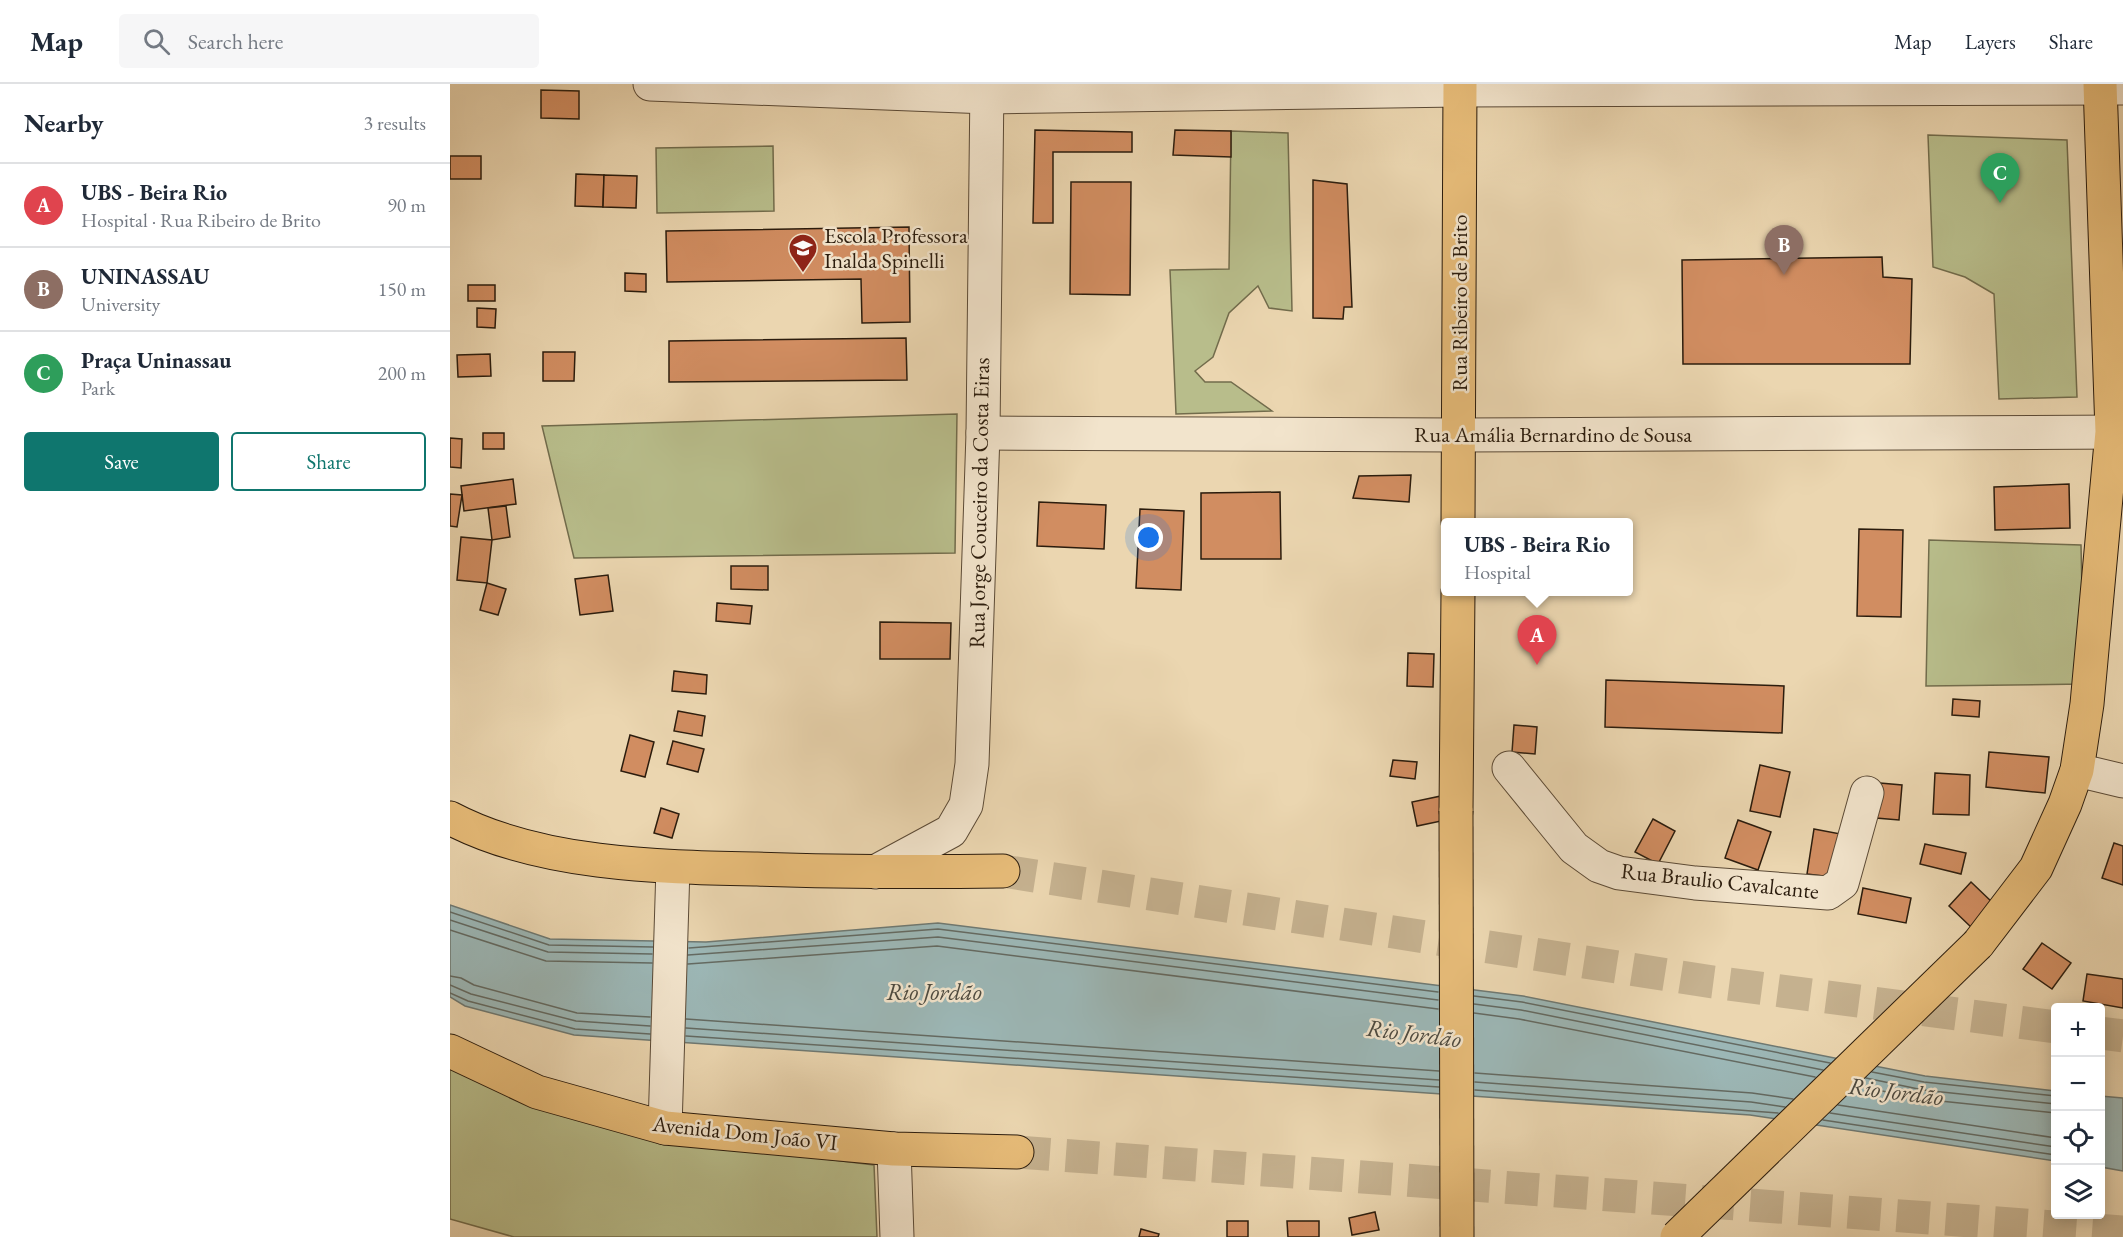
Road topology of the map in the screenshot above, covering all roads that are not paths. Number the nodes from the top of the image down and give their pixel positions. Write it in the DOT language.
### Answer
graph roads {
  1 [pos="650,84"];
  2 [pos="1460,87"];
  3 [pos="2108,87"];
  4 [pos="987,90"];
  5 [pos="2117,432"];
  6 [pos="983,433"];
  7 [pos="1459,435"];
  8 [pos="1458,518"];
  9 [pos="1458,596"];
  10 [pos="1509,768"];
  11 [pos="2077,770"];
  12 [pos="2123,781"];
  13 [pos="1867,793"];
  14 [pos="450,818"];
  15 [pos="673,867"];
  16 [pos="1004,871"];
  17 [pos="874,873"];
  18 [pos="450,1051"];
  19 [pos="665,1128"];
  20 [pos="894,1149"];
  21 [pos="1017,1152"];
  22 [pos="897,1237"];
  23 [pos="1457,1237"];
  24 [pos="1677,1237"];
  1 -- 4 [label="street"];
  2 -- 3 [label="street"];
  2 -- 4 [label="street"];
  2 -- 7 [label="main road, Rua Ribeiro de Brito"];
  3 -- 5 [label="main road"];
  4 -- 6 [label="street, Rua Jorge Couceiro da Costa Eiras"];
  5 -- 7 [label="street, Rua Amália Bernardino de Sousa"];
  5 -- 11 [label="main road"];
  6 -- 7 [label="street, Rua Amália Bernardino de Sousa"];
  6 -- 17 [label="street, Rua Jorge Couceiro da Costa Eiras"];
  7 -- 8 [label="main road, Rua Ribeiro de Brito"];
  9 -- 23 [label="main road, bridge"];
  10 -- 13 [label="street, Rua Braulio Cavalcante"];
  11 -- 12 [label="street"];
  11 -- 24 [label="main road, bridge"];
  14 -- 15 [label="main road"];
  15 -- 17 [label="main road"];
  15 -- 19 [label="street"];
  16 -- 17 [label="main road"];
  18 -- 19 [label="main road, Avenida Dom João VI"];
  19 -- 20 [label="main road, Avenida Dom João VI"];
  20 -- 21 [label="main road, Avenida Dom João VI"];
  20 -- 22 [label="street"];
}
